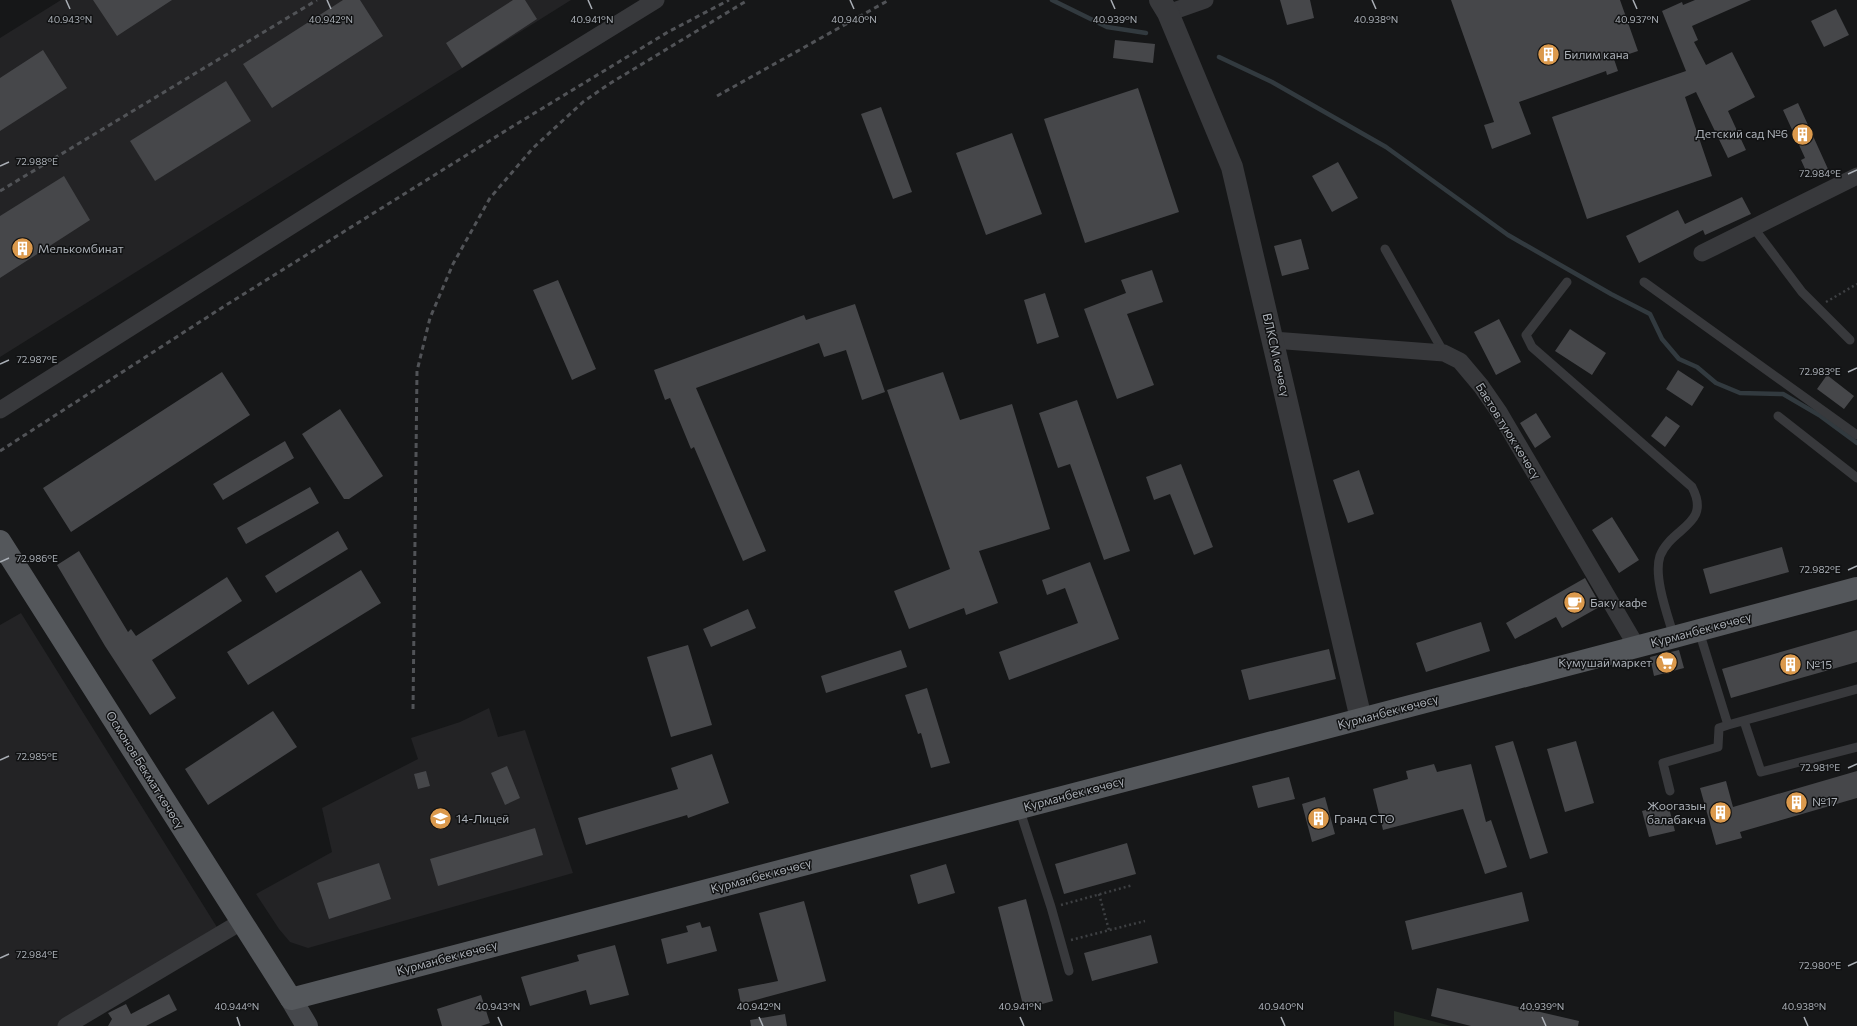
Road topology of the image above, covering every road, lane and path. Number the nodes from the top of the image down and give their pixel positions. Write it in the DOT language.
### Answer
graph roads {
  1 [pos="656,0"];
  2 [pos="1205,0"];
  3 [pos="1164,6"];
  4 [pos="1857,176"];
  5 [pos="1753,227"];
  6 [pos="1385,249"];
  7 [pos="1702,253"];
  8 [pos="1567,282"];
  9 [pos="1644,282"];
  10 [pos="1857,284"];
  11 [pos="1817,308"];
  12 [pos="1273,340"];
  13 [pos="1850,340"];
  14 [pos="1444,353"];
  15 [pos="0,410"];
  16 [pos="1778,416"];
  17 [pos="1857,435"];
  18 [pos="1857,478"];
  19 [pos="0,541"];
  20 [pos="1857,588"];
  21 [pos="1699,631"];
  22 [pos="1674,637"];
  23 [pos="1637,647"];
  24 [pos="1857,689"];
  25 [pos="1362,719"];
  26 [pos="1744,721"];
  27 [pos="1728,725"];
  28 [pos="1857,747"];
  29 [pos="1670,791"];
  30 [pos="1019,808"];
  31 [pos="1133,885"];
  32 [pos="1099,894"];
  33 [pos="1051,908"];
  34 [pos="1145,921"];
  35 [pos="241,922"];
  36 [pos="1109,930"];
  37 [pos="1061,943"];
  38 [pos="1069,971"];
  39 [pos="291,999"];
  40 [pos="66,1026"];
  41 [pos="307,1026"];
  1 -- 15 [label="street"];
  2 -- 3 [label="street"];
  3 -- 12 [label="street, ВЛКСМ көчөсү"];
  4 -- 5 [label="street"];
  5 -- 7 [label="street"];
  5 -- 11 [label="lane"];
  6 -- 14 [label="lane"];
  8 -- 22 [label="lane"];
  9 -- 17 [label="lane"];
  10 -- 11 [label="path"];
  11 -- 13 [label="lane"];
  12 -- 14 [label="street, Баетов туюк көчөсү"];
  12 -- 25 [label="street, ВЛКСМ көчөсү"];
  14 -- 23 [label="street, Баетов туюк көчөсү"];
  16 -- 18 [label="lane"];
  19 -- 35 [label="main road, Осмонов Бекмат көчөсү"];
  20 -- 21 [label="main road, Курманбек көчөсү"];
  21 -- 22 [label="main road, Курманбек көчөсү"];
  21 -- 27 [label="lane"];
  22 -- 23 [label="main road, Курманбек көчөсү"];
  23 -- 25 [label="main road, Курманбек көчөсү"];
  24 -- 26 [label="lane"];
  25 -- 30 [label="main road, Курманбек көчөсү"];
  26 -- 27 [label="lane"];
  26 -- 28 [label="lane"];
  27 -- 29 [label="lane"];
  30 -- 33 [label="lane"];
  30 -- 39 [label="main road, Курманбек көчөсү"];
  31 -- 32 [label="path"];
  32 -- 33 [label="path"];
  32 -- 36 [label="path"];
  33 -- 37 [label="lane"];
  34 -- 36 [label="path"];
  35 -- 39 [label="main road, Осмонов Бекмат көчөсү"];
  35 -- 40 [label="street"];
  36 -- 37 [label="path"];
  37 -- 38 [label="lane"];
  39 -- 41 [label="main road"];
}
